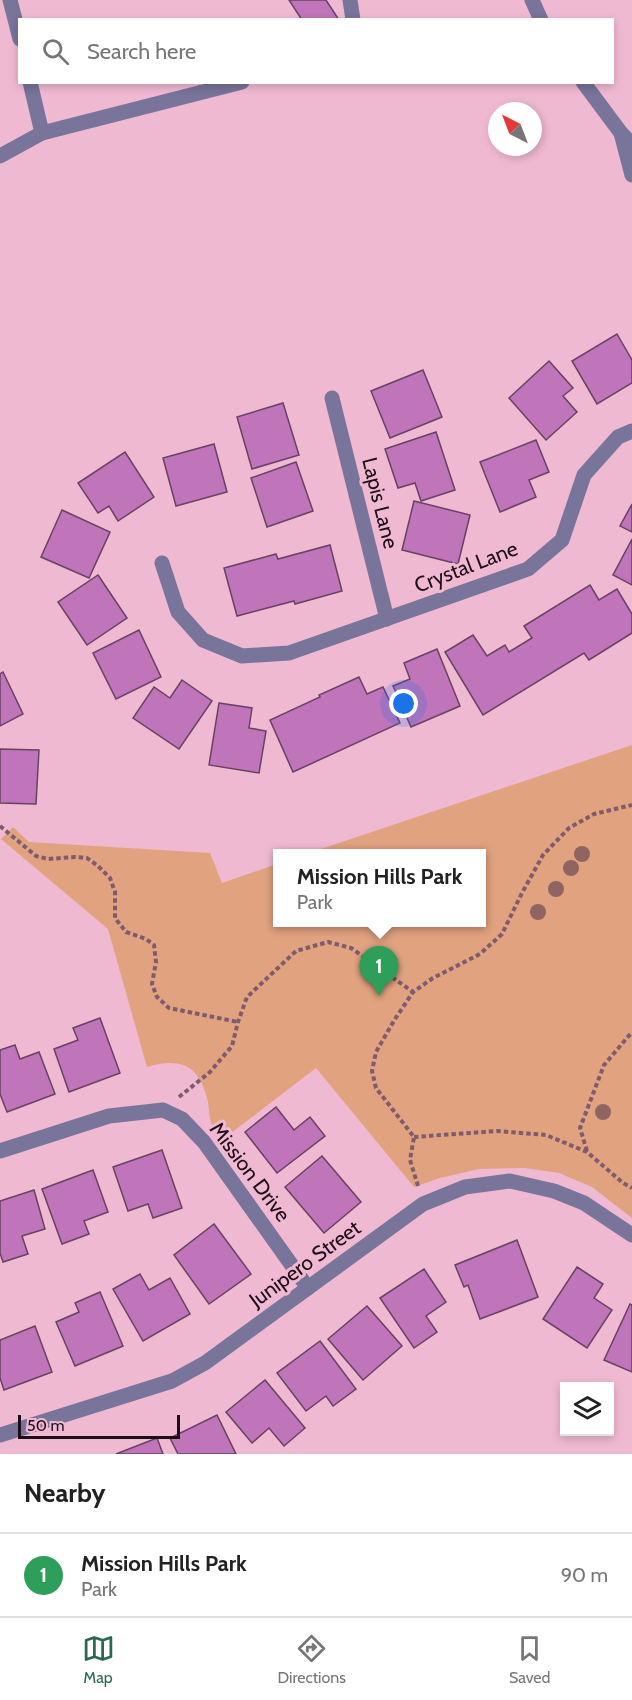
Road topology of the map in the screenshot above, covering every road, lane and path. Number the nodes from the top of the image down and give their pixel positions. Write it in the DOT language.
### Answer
graph roads {
  1 [pos="10,0"];
  2 [pos="350,0"];
  3 [pos="532,0"];
  4 [pos="353,18"];
  5 [pos="540,18"];
  6 [pos="18,31"];
  7 [pos="30,84"];
  8 [pos="234,84"];
  9 [pos="585,84"];
  10 [pos="42,133"];
  11 [pos="628,134"];
  12 [pos="0,156"];
  13 [pos="632,175"];
  14 [pos="332,398"];
  15 [pos="632,431"];
  16 [pos="162,563"];
  17 [pos="387,619"];
  18 [pos="632,805"];
  19 [pos="0,826"];
  20 [pos="413,992"];
  21 [pos="238,1022"];
  22 [pos="632,1032"];
  23 [pos="163,1110"];
  24 [pos="414,1137"];
  25 [pos="0,1151"];
  26 [pos="587,1152"];
  27 [pos="632,1188"];
  28 [pos="423,1204"];
  29 [pos="632,1235"];
  30 [pos="308,1288"];
  31 [pos="0,1435"];
  1 -- 6 [label="street"];
  2 -- 4 [label="street"];
  3 -- 5 [label="street"];
  7 -- 10 [label="street"];
  8 -- 10 [label="street"];
  9 -- 11 [label="street"];
  10 -- 12 [label="street"];
  11 -- 13 [label="street"];
  14 -- 17 [label="street, Lapis Lane"];
  15 -- 17 [label="street, Crystal Lane"];
  16 -- 17 [label="street, Crystal Lane"];
  18 -- 20 [label="path"];
  19 -- 21 [label="path"];
  20 -- 21 [label="path"];
  20 -- 24 [label="path"];
  21 -- 23 [label="path"];
  22 -- 26 [label="path"];
  23 -- 25 [label="street"];
  23 -- 30 [label="street, Mission Drive"];
  24 -- 26 [label="path"];
  24 -- 28 [label="path"];
  26 -- 27 [label="path"];
  28 -- 29 [label="street, Junipero Street"];
  28 -- 30 [label="street, Junipero Street"];
  30 -- 31 [label="street, Junipero Street"];
}
